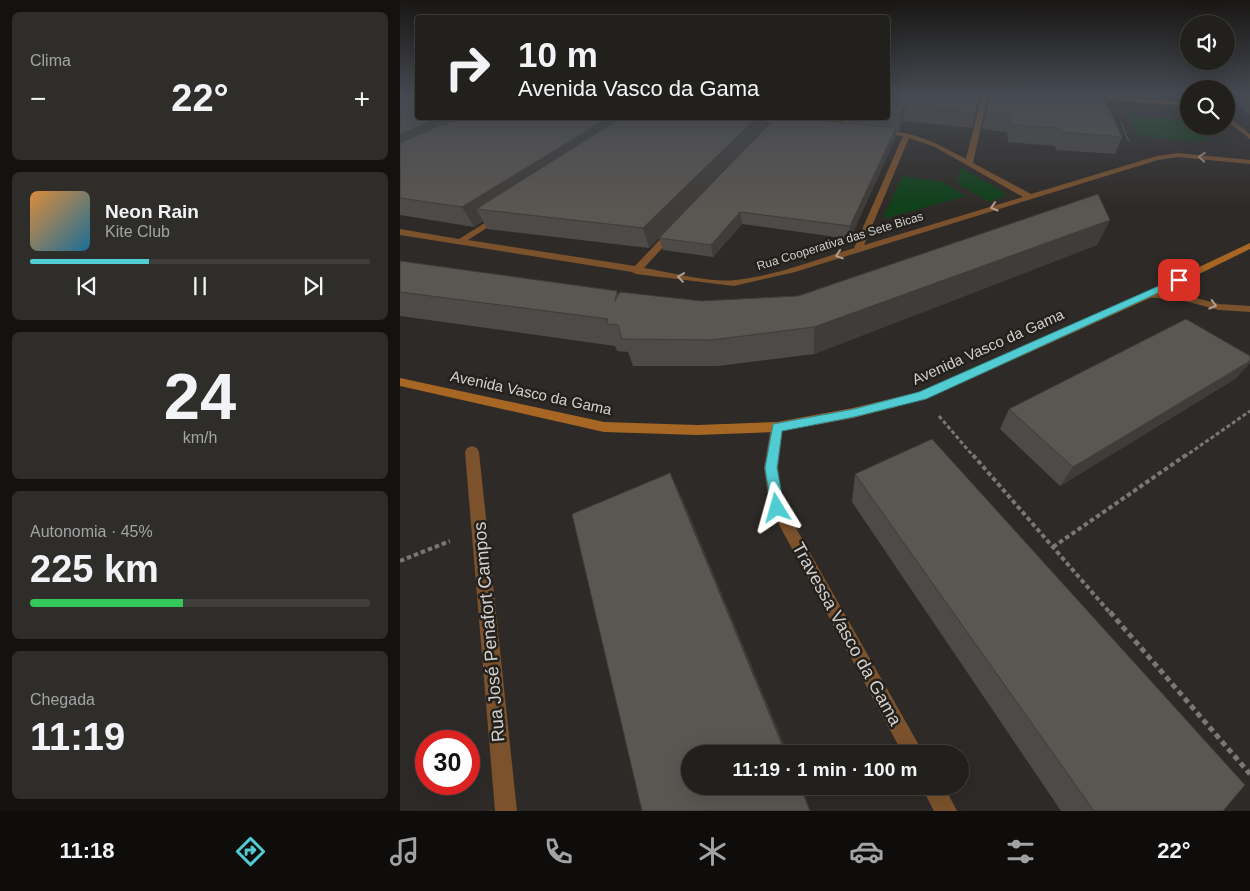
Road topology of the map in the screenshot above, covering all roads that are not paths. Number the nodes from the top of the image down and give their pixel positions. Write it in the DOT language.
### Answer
graph roads {
  1 [pos="875,132"];
  2 [pos="976,132"];
  3 [pos="907,136"];
  4 [pos="1250,162"];
  5 [pos="969,163"];
  6 [pos="1028,196"];
  7 [pos="509,209"];
  8 [pos="677,227"];
  9 [pos="400,232"];
  10 [pos="460,242"];
  11 [pos="1250,246"];
  12 [pos="858,249"];
  13 [pos="636,270"];
  14 [pos="1148,294"];
  15 [pos="1250,310"];
  16 [pos="400,382"];
  17 [pos="777,427"];
  18 [pos="472,452"];
  19 [pos="909,745"];
  20 [pos="937,795"];
  21 [pos="506,811"];
  22 [pos="946,811"];
  1 -- 3 [label="street"];
  2 -- 5 [label="street"];
  3 -- 5 [label="street"];
  3 -- 12 [label="street"];
  4 -- 6 [label="street, Rua Cooperativa das Sete Bicas, one-way"];
  5 -- 6 [label="street"];
  6 -- 12 [label="street, Rua Cooperativa das Sete Bicas, one-way"];
  7 -- 10 [label="street"];
  8 -- 13 [label="street"];
  9 -- 10 [label="street, Rua Cooperativa das Sete Bicas"];
  10 -- 13 [label="street, Rua Cooperativa das Sete Bicas"];
  11 -- 14 [label="main road, Avenida Vasco da Gama"];
  12 -- 13 [label="street, Rua Cooperativa das Sete Bicas, one-way"];
  14 -- 15 [label="street, one-way"];
  14 -- 17 [label="main road, Avenida Vasco da Gama"];
  16 -- 17 [label="main road, Avenida Vasco da Gama"];
  17 -- 19 [label="street, Travessa Vasco da Gama"];
  18 -- 21 [label="street, Rua José Penafort Campos"];
  20 -- 22 [label="street"];
}
